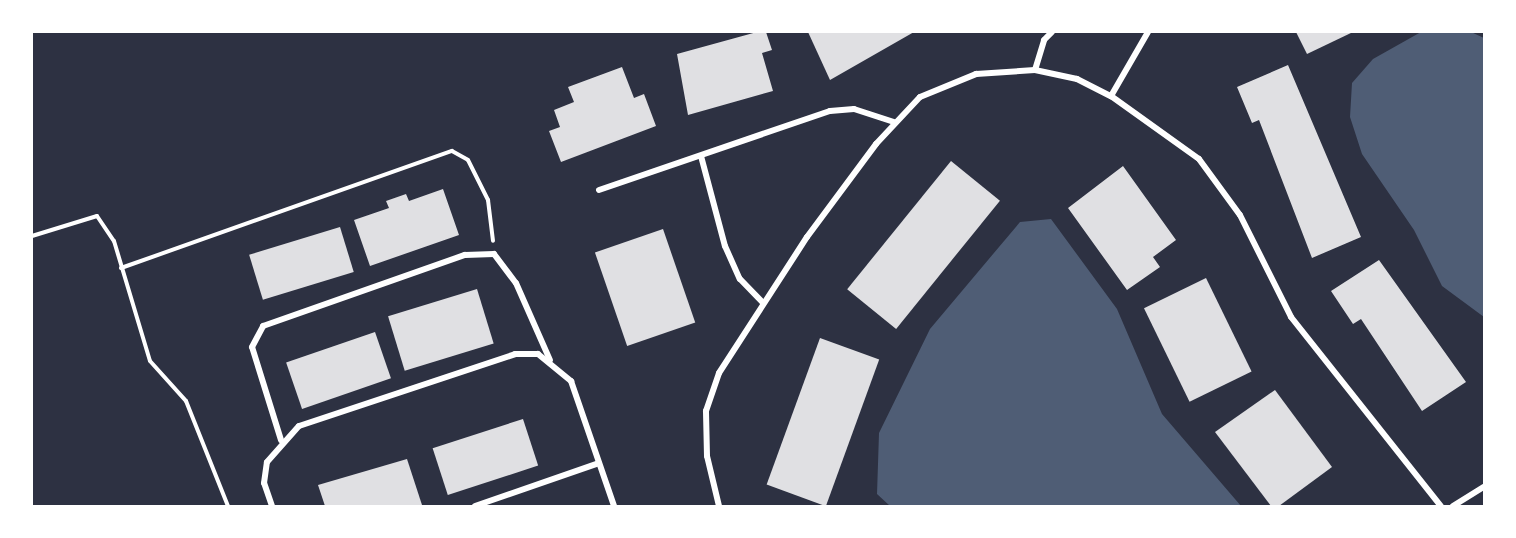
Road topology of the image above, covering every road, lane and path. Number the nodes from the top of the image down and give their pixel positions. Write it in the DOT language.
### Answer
graph roads {
  1 [pos="1052,32"];
  2 [pos="1148,32"];
  3 [pos="1035,70"];
  4 [pos="1111,96"];
  5 [pos="894,122"];
  6 [pos="701,156"];
  7 [pos="599,190"];
  8 [pos="32,236"];
  9 [pos="494,254"];
  10 [pos="121,268"];
  11 [pos="762,302"];
  12 [pos="550,361"];
  13 [pos="281,440"];
  14 [pos="599,463"];
  15 [pos="1485,487"];
  16 [pos="228,507"];
  17 [pos="272,507"];
  18 [pos="475,507"];
  19 [pos="614,507"];
  20 [pos="719,507"];
  21 [pos="1441,507"];
  22 [pos="1453,507"];
  1 -- 3 [label="street"];
  2 -- 4 [label="street"];
  3 -- 4 [label="street"];
  3 -- 5 [label="street"];
  4 -- 21 [label="street"];
  5 -- 6 [label="street"];
  5 -- 11 [label="street"];
  6 -- 7 [label="street"];
  6 -- 11 [label="street"];
  8 -- 10 [label="path"];
  9 -- 10 [label="path"];
  9 -- 12 [label="street"];
  9 -- 13 [label="street"];
  10 -- 16 [label="path"];
  11 -- 20 [label="street"];
  12 -- 13 [label="street"];
  12 -- 14 [label="street"];
  13 -- 17 [label="street"];
  14 -- 18 [label="street"];
  14 -- 19 [label="street"];
  15 -- 22 [label="street"];
}
